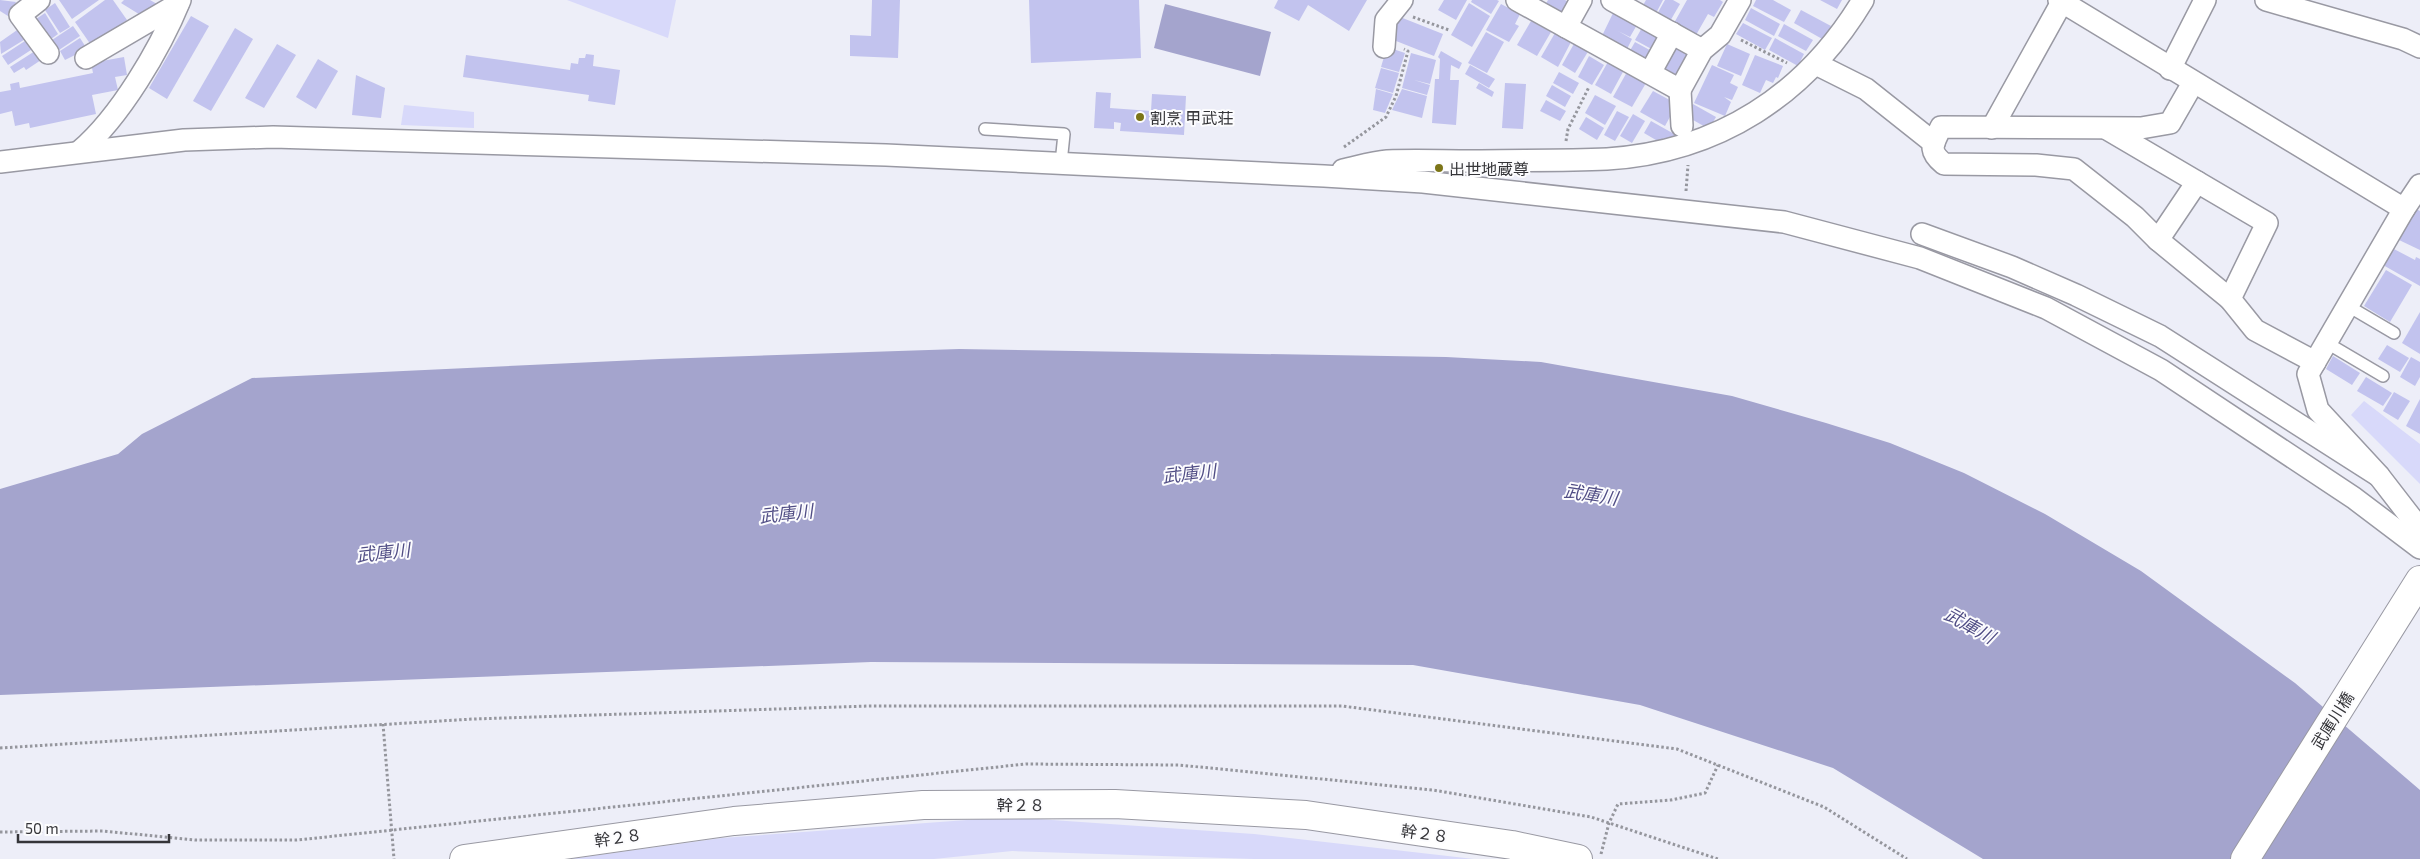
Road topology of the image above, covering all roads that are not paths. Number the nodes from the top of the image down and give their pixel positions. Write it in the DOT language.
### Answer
graph roads {
  1 [pos="39,0"];
  2 [pos="1517,0"];
  3 [pos="1581,0"];
  4 [pos="1612,0"];
  5 [pos="1740,0"];
  6 [pos="1863,0"];
  7 [pos="2205,0"];
  8 [pos="2266,0"];
  9 [pos="2061,1"];
  10 [pos="179,2"];
  11 [pos="1398,5"];
  12 [pos="1540,6"];
  13 [pos="1566,27"];
  14 [pos="1672,33"];
  15 [pos="1384,45"];
  16 [pos="2420,47"];
  17 [pos="1702,50"];
  18 [pos="48,53"];
  19 [pos="86,58"];
  20 [pos="1811,68"];
  21 [pos="2170,69"];
  22 [pos="1650,73"];
  23 [pos="2193,83"];
  24 [pos="1680,90"];
  25 [pos="1682,126"];
  26 [pos="1992,128"];
  27 [pos="2107,128"];
  28 [pos="985,129"];
  29 [pos="1934,143"];
  30 [pos="80,151"];
  31 [pos="0,162"];
  32 [pos="1061,163"];
  33 [pos="1337,177"];
  34 [pos="2197,182"];
  35 [pos="2414,199"];
  36 [pos="1922,234"];
  37 [pos="2158,240"];
  38 [pos="2230,299"];
  39 [pos="2348,306"];
  40 [pos="2394,333"];
  41 [pos="2327,343"];
  42 [pos="2316,362"];
  43 [pos="2384,376"];
  44 [pos="2379,476"];
  45 [pos="2420,529"];
  46 [pos="2420,548"];
  47 [pos="2420,580"];
  48 [pos="464,859"];
  49 [pos="1578,859"];
  50 [pos="2245,859"];
  1 -- 18 [label="street"];
  2 -- 12 [label="street"];
  3 -- 13 [label="street"];
  4 -- 14 [label="street"];
  5 -- 17 [label="street"];
  6 -- 20 [label="street"];
  7 -- 21 [label="street"];
  8 -- 16 [label="street"];
  9 -- 21 [label="street"];
  9 -- 26 [label="street"];
  10 -- 19 [label="street"];
  10 -- 30 [label="street"];
  11 -- 15 [label="street"];
  12 -- 13 [label="street"];
  13 -- 22 [label="street"];
  14 -- 17 [label="street"];
  14 -- 22 [label="street"];
  17 -- 24 [label="street"];
  20 -- 29 [label="street"];
  20 -- 33 [label="street"];
  21 -- 23 [label="street"];
  22 -- 24 [label="street"];
  23 -- 27 [label="street"];
  23 -- 35 [label="street"];
  24 -- 25 [label="street"];
  26 -- 27 [label="street"];
  26 -- 29 [label="street"];
  27 -- 34 [label="street"];
  28 -- 32 [label="lane"];
  29 -- 37 [label="street"];
  30 -- 31 [label="street"];
  30 -- 32 [label="street"];
  32 -- 33 [label="street"];
  33 -- 46 [label="street"];
  34 -- 37 [label="street"];
  34 -- 38 [label="street"];
  35 -- 39 [label="street"];
  36 -- 44 [label="street"];
  37 -- 38 [label="street"];
  38 -- 42 [label="street"];
  39 -- 40 [label="lane"];
  39 -- 41 [label="street"];
  41 -- 42 [label="street"];
  41 -- 43 [label="lane"];
  42 -- 44 [label="street"];
  44 -- 45 [label="street"];
  47 -- 50 [label="street, 武庫川橋"];
  48 -- 49 [label="street, 幹２８"];
}
